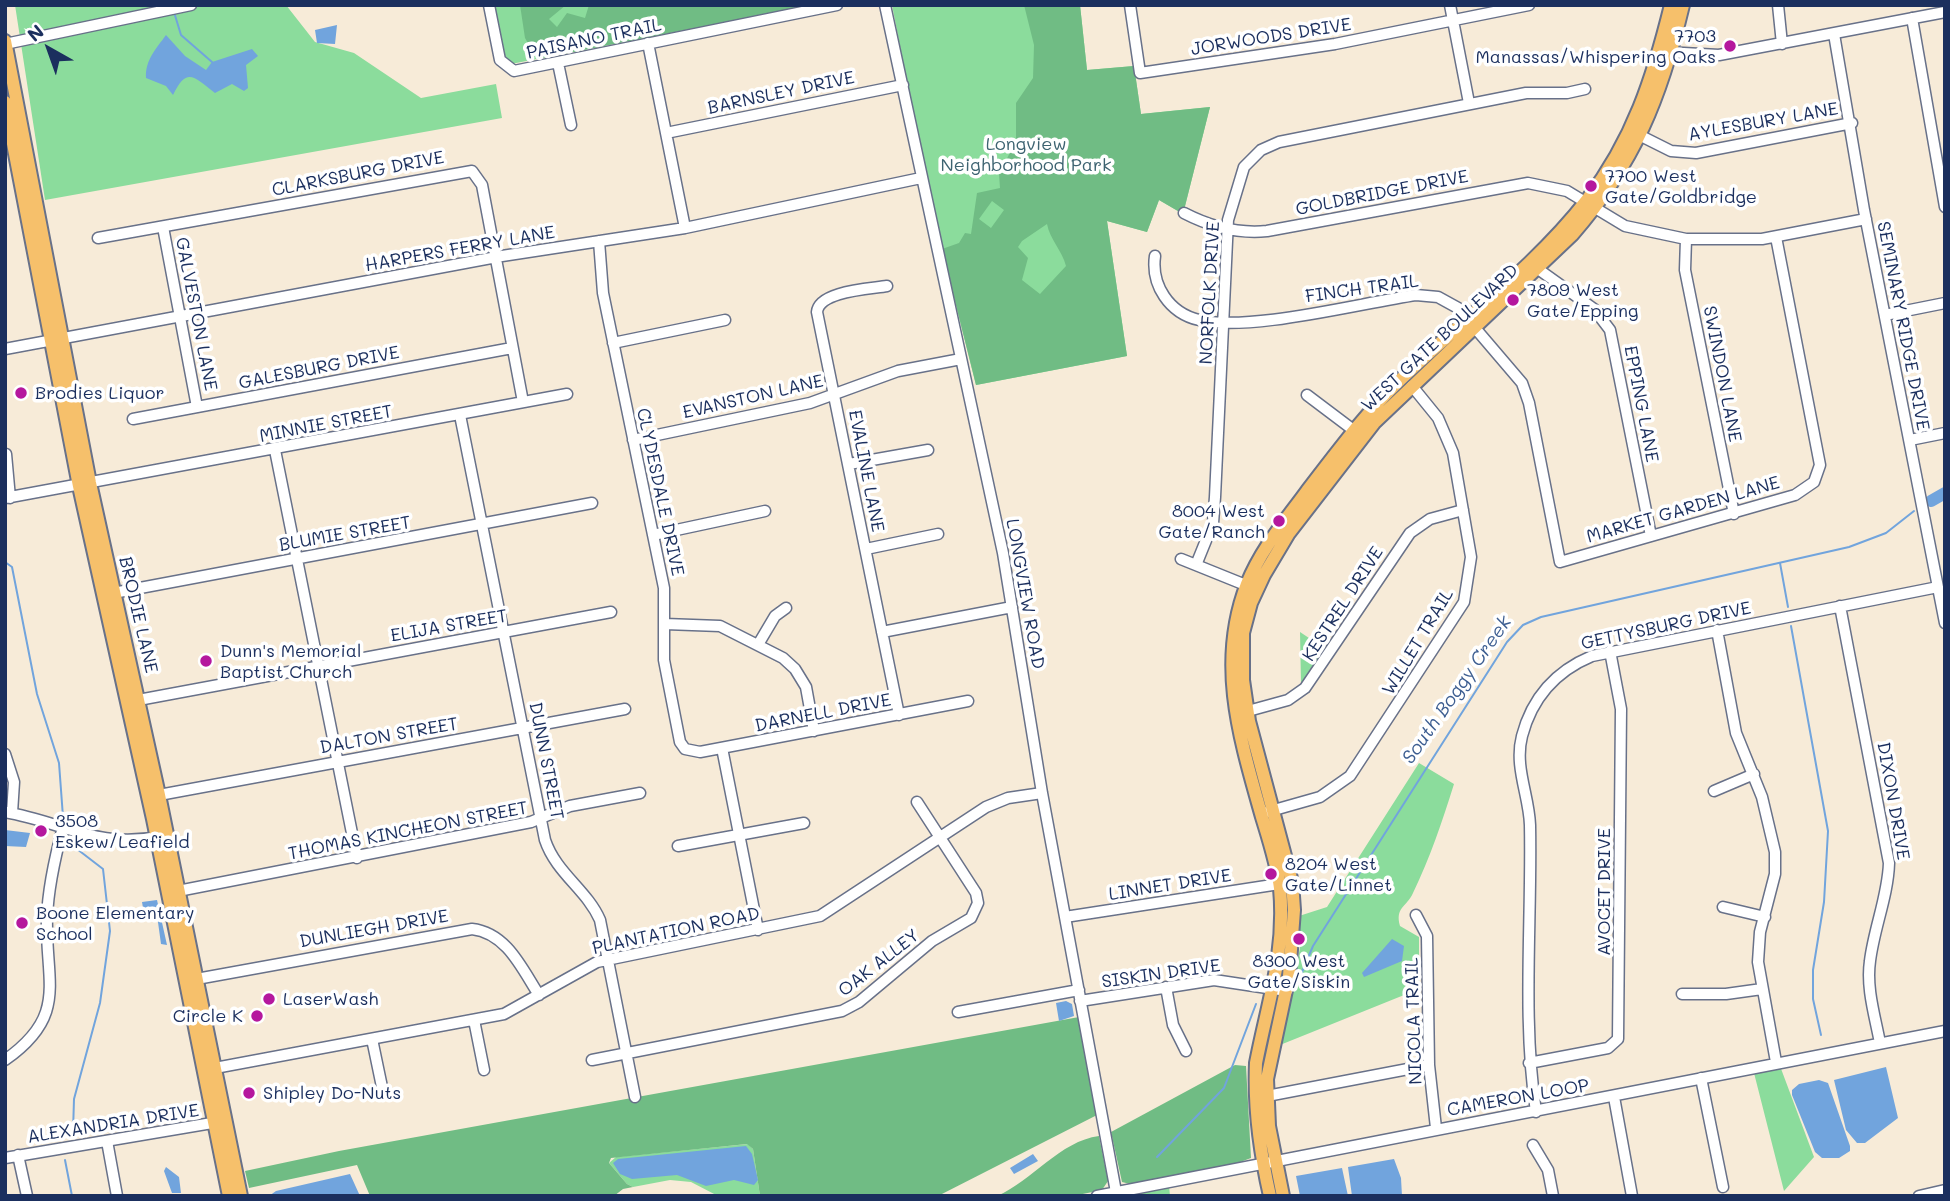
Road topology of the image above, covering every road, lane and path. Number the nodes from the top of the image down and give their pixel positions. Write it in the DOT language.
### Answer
graph roads {
  1 [pos="191,5"];
  2 [pos="489,5"];
  3 [pos="837,5"];
  4 [pos="885,5"];
  5 [pos="1130,5"];
  6 [pos="1450,5"];
  7 [pos="1529,5"];
  8 [pos="1671,5"];
  9 [pos="1683,5"];
  10 [pos="1778,5"];
  11 [pos="1945,12"];
  12 [pos="1912,18"];
  13 [pos="1453,20"];
  14 [pos="1834,34"];
  15 [pos="5,43"];
  16 [pos="648,43"];
  17 [pos="1782,44"];
  18 [pos="1666,52"];
  19 [pos="558,63"];
  20 [pos="903,85"];
  21 [pos="1585,89"];
  22 [pos="5,102"];
  23 [pos="1469,103"];
  24 [pos="1852,123"];
  25 [pos="571,125"];
  26 [pos="666,133"];
  27 [pos="1641,136"];
  28 [pos="921,178"];
  29 [pos="1591,204"];
  30 [pos="1945,207"];
  31 [pos="1184,213"];
  32 [pos="1866,219"];
  33 [pos="163,226"];
  34 [pos="685,228"];
  35 [pos="1226,229"];
  36 [pos="1776,237"];
  37 [pos="98,238"];
  38 [pos="1686,239"];
  39 [pos="599,241"];
  40 [pos="1155,256"];
  41 [pos="495,257"];
  42 [pos="1538,269"];
  43 [pos="887,286"];
  44 [pos="1945,303"];
  45 [pos="1885,315"];
  46 [pos="180,317"];
  47 [pos="725,320"];
  48 [pos="1225,321"];
  49 [pos="1474,323"];
  50 [pos="56,340"];
  51 [pos="613,343"];
  52 [pos="512,348"];
  53 [pos="5,349"];
  54 [pos="961,359"];
  55 [pos="1412,386"];
  56 [pos="567,394"];
  57 [pos="835,394"];
  58 [pos="1307,395"];
  59 [pos="523,402"];
  60 [pos="197,407"];
  61 [pos="460,415"];
  62 [pos="132,419"];
  63 [pos="1945,433"];
  64 [pos="1358,434"];
  65 [pos="633,440"];
  66 [pos="1910,440"];
  67 [pos="275,450"];
  68 [pos="928,450"];
  69 [pos="6,454"];
  70 [pos="849,464"];
  71 [pos="85,484"];
  72 [pos="8,498"];
  73 [pos="592,503"];
  74 [pos="1463,510"];
  75 [pos="765,511"];
  76 [pos="1734,514"];
  77 [pos="483,524"];
  78 [pos="653,534"];
  79 [pos="939,534"];
  80 [pos="1651,536"];
  81 [pos="866,549"];
  82 [pos="297,558"];
  83 [pos="1181,559"];
  84 [pos="1560,562"];
  85 [pos="1196,565"];
  86 [pos="1938,587"];
  87 [pos="1252,588"];
  88 [pos="109,594"];
  89 [pos="1840,606"];
  90 [pos="1012,607"];
  91 [pos="786,608"];
  92 [pos="611,612"];
  93 [pos="1945,623"];
  94 [pos="665,624"];
  95 [pos="1717,630"];
  96 [pos="503,632"];
  97 [pos="883,632"];
  98 [pos="759,643"];
  99 [pos="1610,651"];
  100 [pos="319,666"];
  101 [pos="133,701"];
  102 [pos="968,701"];
  103 [pos="625,709"];
  104 [pos="1248,711"];
  105 [pos="899,715"];
  106 [pos="524,728"];
  107 [pos="814,731"];
  108 [pos="722,748"];
  109 [pos="685,749"];
  110 [pos="5,754"];
  111 [pos="338,762"];
  112 [pos="1754,774"];
  113 [pos="1714,792"];
  114 [pos="640,793"];
  115 [pos="1042,793"];
  116 [pos="159,795"];
  117 [pos="917,802"];
  118 [pos="1268,812"];
  119 [pos="8,813"];
  120 [pos="541,820"];
  121 [pos="804,823"];
  122 [pos="63,827"];
  123 [pos="162,836"];
  124 [pos="739,836"];
  125 [pos="940,836"];
  126 [pos="678,846"];
  127 [pos="357,858"];
  128 [pos="1279,884"];
  129 [pos="178,891"];
  130 [pos="1723,907"];
  131 [pos="1416,915"];
  132 [pos="1065,917"];
  133 [pos="1765,917"];
  134 [pos="758,930"];
  135 [pos="609,959"];
  136 [pos="191,980"];
  137 [pos="1166,987"];
  138 [pos="1280,989"];
  139 [pos="1762,989"];
  140 [pos="1079,990"];
  141 [pos="1682,993"];
  142 [pos="539,995"];
  143 [pos="1080,1001"];
  144 [pos="958,1012"];
  145 [pos="474,1020"];
  146 [pos="1945,1031"];
  147 [pos="372,1039"];
  148 [pos="1880,1043"];
  149 [pos="1186,1051"];
  150 [pos="626,1053"];
  151 [pos="592,1059"];
  152 [pos="5,1060"];
  153 [pos="1776,1062"];
  154 [pos="1529,1063"];
  155 [pos="1429,1065"];
  156 [pos="215,1068"];
  157 [pos="484,1070"];
  158 [pos="1701,1078"];
  159 [pos="382,1087"];
  160 [pos="1267,1096"];
  161 [pos="635,1097"];
  162 [pos="1614,1097"];
  163 [pos="1536,1112"];
  164 [pos="219,1122"];
  165 [pos="1436,1128"];
  166 [pos="107,1141"];
  167 [pos="1533,1145"];
  168 [pos="18,1156"];
  169 [pos="5,1158"];
  170 [pos="1270,1162"];
  171 [pos="1723,1187"];
  172 [pos="1945,1189"];
  173 [pos="1116,1192"];
  174 [pos="27,1196"];
  175 [pos="117,1196"];
  176 [pos="229,1196"];
  177 [pos="241,1196"];
  178 [pos="1097,1196"];
  179 [pos="1270,1196"];
  180 [pos="1283,1196"];
  181 [pos="1553,1196"];
  182 [pos="1632,1196"];
  183 [pos="1919,1196"];
  1 -- 15 [label="street"];
  2 -- 19 [label="street, PAISANO TRAIL"];
  3 -- 16 [label="street, PAISANO TRAIL"];
  4 -- 20 [label="street, LONGVIEW ROAD"];
  5 -- 13 [label="street, JORWOODS DRIVE"];
  6 -- 13 [label="street"];
  7 -- 13 [label="street, JORWOODS DRIVE"];
  8 -- 18 [label="main road, WEST GATE BOULEVARD"];
  9 -- 18 [label="main road, WEST GATE BOULEVARD"];
  10 -- 17 [label="street"];
  11 -- 12 [label="street"];
  12 -- 14 [label="street"];
  12 -- 30 [label="street"];
  13 -- 23 [label="street"];
  14 -- 17 [label="street"];
  14 -- 24 [label="street, SEMINARY RIDGE DRIVE"];
  15 -- 50 [label="main road, BRODIE LANE"];
  16 -- 19 [label="street, PAISANO TRAIL"];
  16 -- 26 [label="street"];
  17 -- 18 [label="street"];
  18 -- 27 [label="main road, WEST GATE BOULEVARD"];
  18 -- 29 [label="main road, WEST GATE BOULEVARD"];
  19 -- 25 [label="street"];
  20 -- 26 [label="street, BARNSLEY DRIVE"];
  20 -- 28 [label="street, LONGVIEW ROAD"];
  21 -- 23 [label="street, NORFOLK DRIVE"];
  22 -- 50 [label="main road, BRODIE LANE"];
  23 -- 35 [label="street, NORFOLK DRIVE"];
  24 -- 27 [label="street, AYLESBURY LANE"];
  24 -- 32 [label="street, SEMINARY RIDGE DRIVE"];
  26 -- 34 [label="street"];
  27 -- 29 [label="main road, WEST GATE BOULEVARD"];
  28 -- 34 [label="street, HARPERS FERRY LANE"];
  28 -- 54 [label="street, LONGVIEW ROAD"];
  29 -- 35 [label="street, GOLDBRIDGE DRIVE"];
  29 -- 38 [label="street, GOLDBRIDGE DRIVE"];
  29 -- 42 [label="main road, WEST GATE BOULEVARD"];
  29 -- 49 [label="main road, WEST GATE BOULEVARD"];
  31 -- 35 [label="street, GOLDBRIDGE DRIVE"];
  32 -- 36 [label="street, GOLDBRIDGE DRIVE"];
  32 -- 45 [label="street, SEMINARY RIDGE DRIVE"];
  33 -- 37 [label="street, CLARKSBURG DRIVE"];
  33 -- 41 [label="street, CLARKSBURG DRIVE"];
  33 -- 46 [label="street, GALVESTON LANE"];
  34 -- 39 [label="street, HARPERS FERRY LANE"];
  35 -- 48 [label="street, NORFOLK DRIVE"];
  36 -- 38 [label="street, GOLDBRIDGE DRIVE"];
  36 -- 76 [label="street, MARKET GARDEN LANE"];
  38 -- 76 [label="street, SWINDON LANE"];
  39 -- 41 [label="street, HARPERS FERRY LANE"];
  39 -- 51 [label="street, CLYDESDALE DRIVE"];
  40 -- 48 [label="street, FINCH TRAIL"];
  41 -- 46 [label="street, HARPERS FERRY LANE"];
  41 -- 52 [label="street, CLARKSBURG DRIVE"];
  42 -- 49 [label="main road, WEST GATE BOULEVARD"];
  42 -- 80 [label="street, EPPING LANE"];
  43 -- 57 [label="street, EVALINE LANE"];
  44 -- 45 [label="street"];
  45 -- 66 [label="street, SEMINARY RIDGE DRIVE"];
  46 -- 50 [label="street, HARPERS FERRY LANE"];
  46 -- 60 [label="street, GALVESTON LANE"];
  47 -- 51 [label="street"];
  48 -- 49 [label="street, FINCH TRAIL"];
  48 -- 85 [label="street, NORFOLK DRIVE"];
  49 -- 55 [label="main road, WEST GATE BOULEVARD"];
  49 -- 64 [label="main road, WEST GATE BOULEVARD"];
  49 -- 84 [label="street, FINCH TRAIL"];
  50 -- 53 [label="street, HARPERS FERRY LANE"];
  50 -- 71 [label="main road, BRODIE LANE"];
  51 -- 65 [label="street, CLYDESDALE DRIVE"];
  52 -- 59 [label="street, CLARKSBURG DRIVE"];
  52 -- 60 [label="street, GALESBURG DRIVE"];
  54 -- 57 [label="street, EVANSTON LANE"];
  54 -- 90 [label="street, LONGVIEW ROAD"];
  55 -- 64 [label="main road, WEST GATE BOULEVARD"];
  55 -- 74 [label="street, WILLET TRAIL"];
  56 -- 59 [label="street, MINNIE STREET"];
  57 -- 65 [label="street, EVANSTON LANE"];
  57 -- 70 [label="street, EVALINE LANE"];
  58 -- 64 [label="street"];
  59 -- 61 [label="street, MINNIE STREET"];
  60 -- 62 [label="street, GALESBURG DRIVE"];
  61 -- 67 [label="street, MINNIE STREET"];
  61 -- 77 [label="street, DUNN STREET"];
  63 -- 66 [label="street"];
  64 -- 87 [label="main road, WEST GATE BOULEVARD"];
  65 -- 78 [label="street, CLYDESDALE DRIVE"];
  66 -- 86 [label="street, SEMINARY RIDGE DRIVE"];
  67 -- 71 [label="street, MINNIE STREET"];
  67 -- 82 [label="street"];
  68 -- 70 [label="street"];
  69 -- 72 [label="street"];
  70 -- 81 [label="street, EVALINE LANE"];
  71 -- 72 [label="street, MINNIE STREET"];
  71 -- 88 [label="main road, BRODIE LANE"];
  73 -- 77 [label="street, BLUMIE STREET"];
  74 -- 104 [label="street, KESTREL DRIVE"];
  74 -- 118 [label="street, WILLET TRAIL"];
  75 -- 78 [label="street"];
  76 -- 80 [label="street, MARKET GARDEN LANE"];
  77 -- 82 [label="street, BLUMIE STREET"];
  77 -- 96 [label="street, DUNN STREET"];
  78 -- 94 [label="street, CLYDESDALE DRIVE"];
  79 -- 81 [label="street"];
  80 -- 84 [label="street, MARKET GARDEN LANE"];
  81 -- 97 [label="street, EVALINE LANE"];
  82 -- 88 [label="street, BLUMIE STREET"];
  82 -- 100 [label="street"];
  83 -- 85 [label="street"];
  85 -- 87 [label="street"];
  86 -- 89 [label="street, GETTYSBURG DRIVE"];
  86 -- 93 [label="street, SEMINARY RIDGE DRIVE"];
  87 -- 104 [label="main road, WEST GATE BOULEVARD"];
  87 -- 118 [label="main road, WEST GATE BOULEVARD"];
  88 -- 101 [label="main road, BRODIE LANE"];
  89 -- 95 [label="street, GETTYSBURG DRIVE"];
  89 -- 148 [label="street, DIXON DRIVE"];
  90 -- 97 [label="street"];
  90 -- 115 [label="street, LONGVIEW ROAD"];
  91 -- 98 [label="street"];
  92 -- 96 [label="street, ELIJA STREET"];
  94 -- 98 [label="street"];
  94 -- 109 [label="street, CLYDESDALE DRIVE"];
  95 -- 99 [label="street, GETTYSBURG DRIVE"];
  95 -- 112 [label="street"];
  96 -- 100 [label="street, ELIJA STREET"];
  96 -- 106 [label="street, DUNN STREET"];
  97 -- 105 [label="street, EVALINE LANE"];
  98 -- 107 [label="street"];
  99 -- 154 [label="street, GETTYSBURG DRIVE"];
  99 -- 154 [label="street, AVOCET DRIVE"];
  100 -- 101 [label="street, ELIJA STREET"];
  100 -- 111 [label="street"];
  101 -- 116 [label="main road, BRODIE LANE"];
  101 -- 123 [label="main road, BRODIE LANE"];
  102 -- 105 [label="street, DARNELL DRIVE"];
  103 -- 106 [label="street, DALTON STREET"];
  104 -- 118 [label="main road, WEST GATE BOULEVARD"];
  105 -- 107 [label="street, DARNELL DRIVE"];
  106 -- 111 [label="street, DALTON STREET"];
  106 -- 120 [label="street, DUNN STREET"];
  107 -- 108 [label="street, DARNELL DRIVE"];
  108 -- 109 [label="street, DARNELL DRIVE"];
  108 -- 124 [label="street"];
  110 -- 119 [label="street"];
  111 -- 116 [label="street, DALTON STREET"];
  111 -- 127 [label="street"];
  112 -- 113 [label="street"];
  112 -- 133 [label="street"];
  114 -- 120 [label="street, THOMAS KINCHEON STREET"];
  115 -- 125 [label="street, PLANTATION ROAD"];
  115 -- 132 [label="street, LONGVIEW ROAD"];
  116 -- 123 [label="main road, BRODIE LANE"];
  117 -- 125 [label="street, OAK ALLEY"];
  118 -- 128 [label="main road, WEST GATE BOULEVARD"];
  118 -- 138 [label="main road, WEST GATE BOULEVARD"];
  119 -- 122 [label="street"];
  120 -- 127 [label="street, THOMAS KINCHEON STREET"];
  120 -- 135 [label="street, DUNN STREET"];
  121 -- 124 [label="street"];
  122 -- 123 [label="street"];
  122 -- 152 [label="street"];
  123 -- 129 [label="main road, BRODIE LANE"];
  123 -- 136 [label="main road, BRODIE LANE"];
  124 -- 126 [label="street"];
  124 -- 134 [label="street"];
  125 -- 134 [label="street, PLANTATION ROAD"];
  125 -- 150 [label="street, OAK ALLEY"];
  127 -- 129 [label="street, THOMAS KINCHEON STREET"];
  128 -- 132 [label="street, LINNET DRIVE"];
  128 -- 138 [label="main road, WEST GATE BOULEVARD"];
  129 -- 136 [label="main road, BRODIE LANE"];
  130 -- 133 [label="street"];
  131 -- 155 [label="street, NICOLA TRAIL"];
  132 -- 140 [label="street, LONGVIEW ROAD"];
  133 -- 139 [label="street"];
  134 -- 135 [label="street, PLANTATION ROAD"];
  135 -- 142 [label="street, PLANTATION ROAD"];
  135 -- 150 [label="street, DUNN STREET"];
  136 -- 142 [label="street, DUNLIEGH DRIVE"];
  136 -- 156 [label="main road, BRODIE LANE"];
  136 -- 164 [label="main road, BRODIE LANE"];
  137 -- 138 [label="street, SISKIN DRIVE"];
  137 -- 143 [label="street, SISKIN DRIVE"];
  137 -- 149 [label="street"];
  138 -- 160 [label="main road, WEST GATE BOULEVARD"];
  138 -- 170 [label="main road, WEST GATE BOULEVARD"];
  139 -- 141 [label="street"];
  139 -- 153 [label="street"];
  140 -- 143 [label="street, LONGVIEW ROAD"];
  140 -- 144 [label="street"];
  142 -- 145 [label="street, PLANTATION ROAD"];
  143 -- 173 [label="street, LONGVIEW ROAD"];
  145 -- 147 [label="street, PLANTATION ROAD"];
  145 -- 157 [label="street"];
  146 -- 148 [label="street, CAMERON LOOP"];
  147 -- 156 [label="street, PLANTATION ROAD"];
  147 -- 159 [label="street"];
  148 -- 153 [label="street, CAMERON LOOP"];
  150 -- 151 [label="street, OAK ALLEY"];
  150 -- 161 [label="street, DUNN STREET"];
  153 -- 158 [label="street, CAMERON LOOP"];
  154 -- 163 [label="street, GETTYSBURG DRIVE"];
  155 -- 160 [label="street"];
  155 -- 165 [label="street, NICOLA TRAIL"];
  156 -- 164 [label="main road, BRODIE LANE"];
  158 -- 162 [label="street, CAMERON LOOP"];
  158 -- 171 [label="street"];
  160 -- 170 [label="main road, WEST GATE BOULEVARD"];
  162 -- 163 [label="street, CAMERON LOOP"];
  162 -- 182 [label="street"];
  163 -- 165 [label="street, CAMERON LOOP"];
  164 -- 166 [label="street, ALEXANDRIA DRIVE"];
  164 -- 176 [label="main road, BRODIE LANE"];
  164 -- 177 [label="main road, BRODIE LANE"];
  165 -- 170 [label="street, CAMERON LOOP"];
  166 -- 168 [label="street, ALEXANDRIA DRIVE"];
  166 -- 175 [label="street"];
  167 -- 181 [label="street"];
  168 -- 169 [label="street, ALEXANDRIA DRIVE"];
  168 -- 174 [label="street"];
  170 -- 173 [label="street, CAMERON LOOP"];
  170 -- 179 [label="main road, WEST GATE BOULEVARD"];
  170 -- 180 [label="main road, WEST GATE BOULEVARD"];
  172 -- 183 [label="street"];
  173 -- 178 [label="street, CAMERON LOOP"];
}
